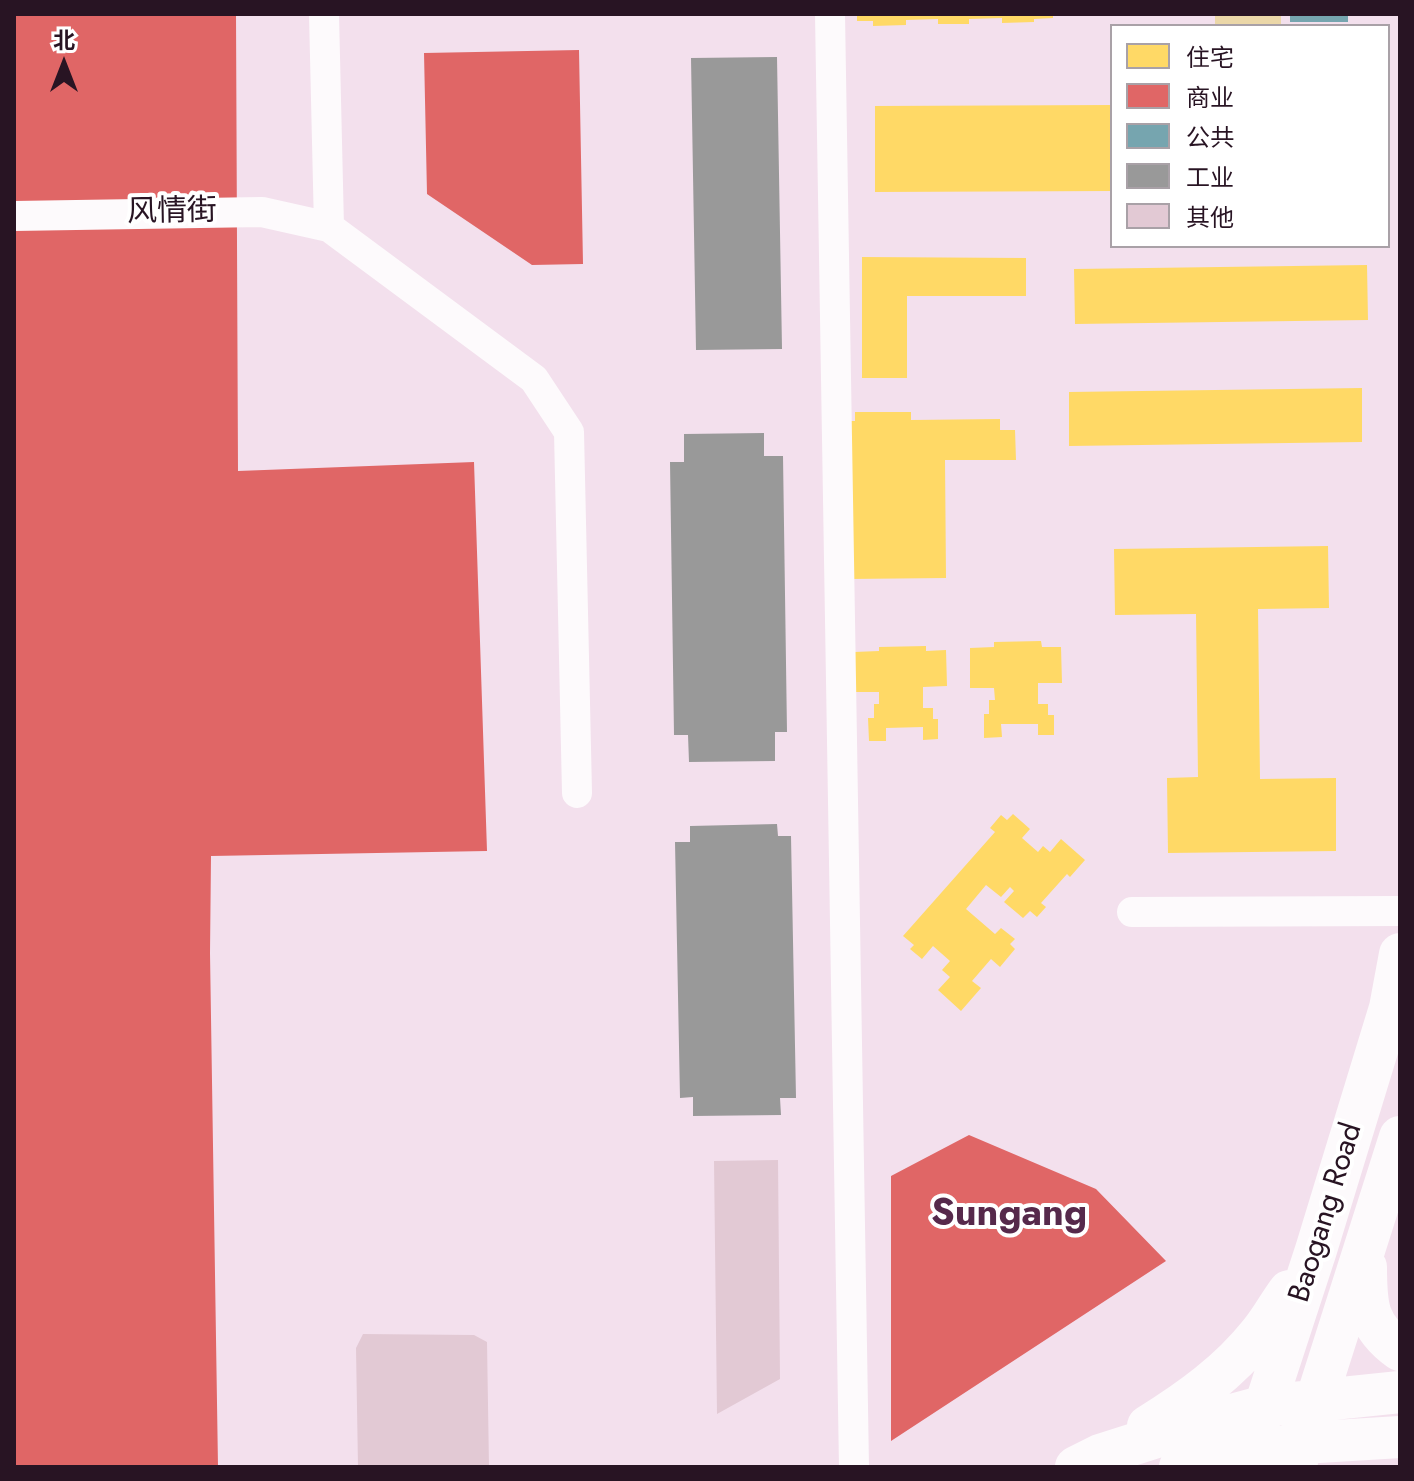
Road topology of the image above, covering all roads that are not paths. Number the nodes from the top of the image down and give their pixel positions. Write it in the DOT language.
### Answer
graph roads {
  1 [pos="324,14"];
  2 [pos="830,14"];
  3 [pos="14,216"];
  4 [pos="329,227"];
  5 [pos="577,793"];
  6 [pos="1400,911"];
  7 [pos="1132,912"];
  8 [pos="1400,954"];
  9 [pos="1400,1137"];
  10 [pos="1367,1246"];
  11 [pos="1316,1250"];
  12 [pos="1400,1350"];
  13 [pos="1400,1392"];
  14 [pos="1317,1399"];
  15 [pos="1265,1406"];
  16 [pos="1400,1437"];
  17 [pos="1298,1455"];
  18 [pos="1244,1460"];
  19 [pos="1088,1461"];
  20 [pos="854,1467"];
  21 [pos="1180,1467"];
  1 -- 4 [label="street"];
  2 -- 20 [label="street"];
  3 -- 4 [label="street, 风情街"];
  4 -- 5 [label="street"];
  6 -- 7 [label="street"];
  8 -- 11 [label="main road, Baogang Road"];
  9 -- 10 [label="main road, Baogang Road"];
  10 -- 12 [label="main road"];
  10 -- 14 [label="main road, Baogang Road"];
  11 -- 15 [label="main road, Baogang Road"];
  11 -- 19 [label="main road"];
  13 -- 14 [label="main road"];
  14 -- 15 [label="main road"];
  14 -- 17 [label="main road, Baogang Road"];
  15 -- 18 [label="main road, Baogang Road"];
  15 -- 19 [label="main road"];
  16 -- 17 [label="main road"];
  17 -- 18 [label="main road"];
  18 -- 21 [label="main road"];
}
